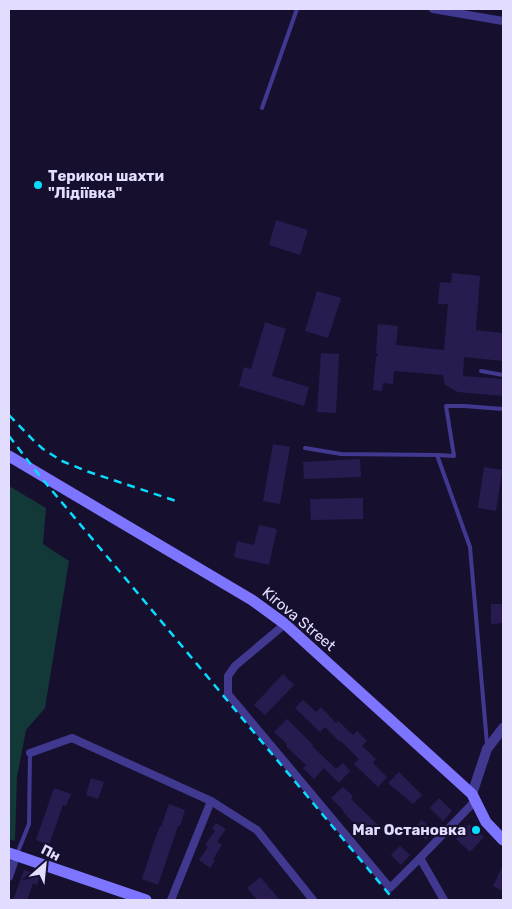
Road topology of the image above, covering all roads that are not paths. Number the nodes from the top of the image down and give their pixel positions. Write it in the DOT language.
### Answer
graph roads {
  1 [pos="297,9"];
  2 [pos="433,9"];
  3 [pos="503,21"];
  4 [pos="262,108"];
  5 [pos="481,371"];
  6 [pos="503,375"];
  7 [pos="503,409"];
  8 [pos="305,448"];
  9 [pos="437,455"];
  10 [pos="9,456"];
  11 [pos="285,624"];
  12 [pos="503,728"];
  13 [pos="487,749"];
  14 [pos="30,753"];
  15 [pos="474,797"];
  16 [pos="211,801"];
  17 [pos="503,840"];
  18 [pos="13,855"];
  19 [pos="420,858"];
  20 [pos="9,877"];
  21 [pos="146,900"];
  22 [pos="171,900"];
  23 [pos="313,900"];
  24 [pos="444,900"];
  1 -- 4 [label="lane"];
  2 -- 3 [label="street"];
  5 -- 6 [label="lane"];
  7 -- 9 [label="lane"];
  8 -- 9 [label="lane"];
  9 -- 13 [label="lane"];
  10 -- 11 [label="main road, Kirova Street"];
  11 -- 15 [label="main road, Kirova Street"];
  11 -- 19 [label="street"];
  12 -- 13 [label="street"];
  13 -- 15 [label="street"];
  14 -- 16 [label="street"];
  14 -- 18 [label="lane"];
  15 -- 17 [label="main road, Kirova Street"];
  15 -- 19 [label="street"];
  16 -- 22 [label="street"];
  16 -- 23 [label="street"];
  18 -- 20 [label="street"];
  18 -- 21 [label="main road"];
  19 -- 24 [label="street"];
}
